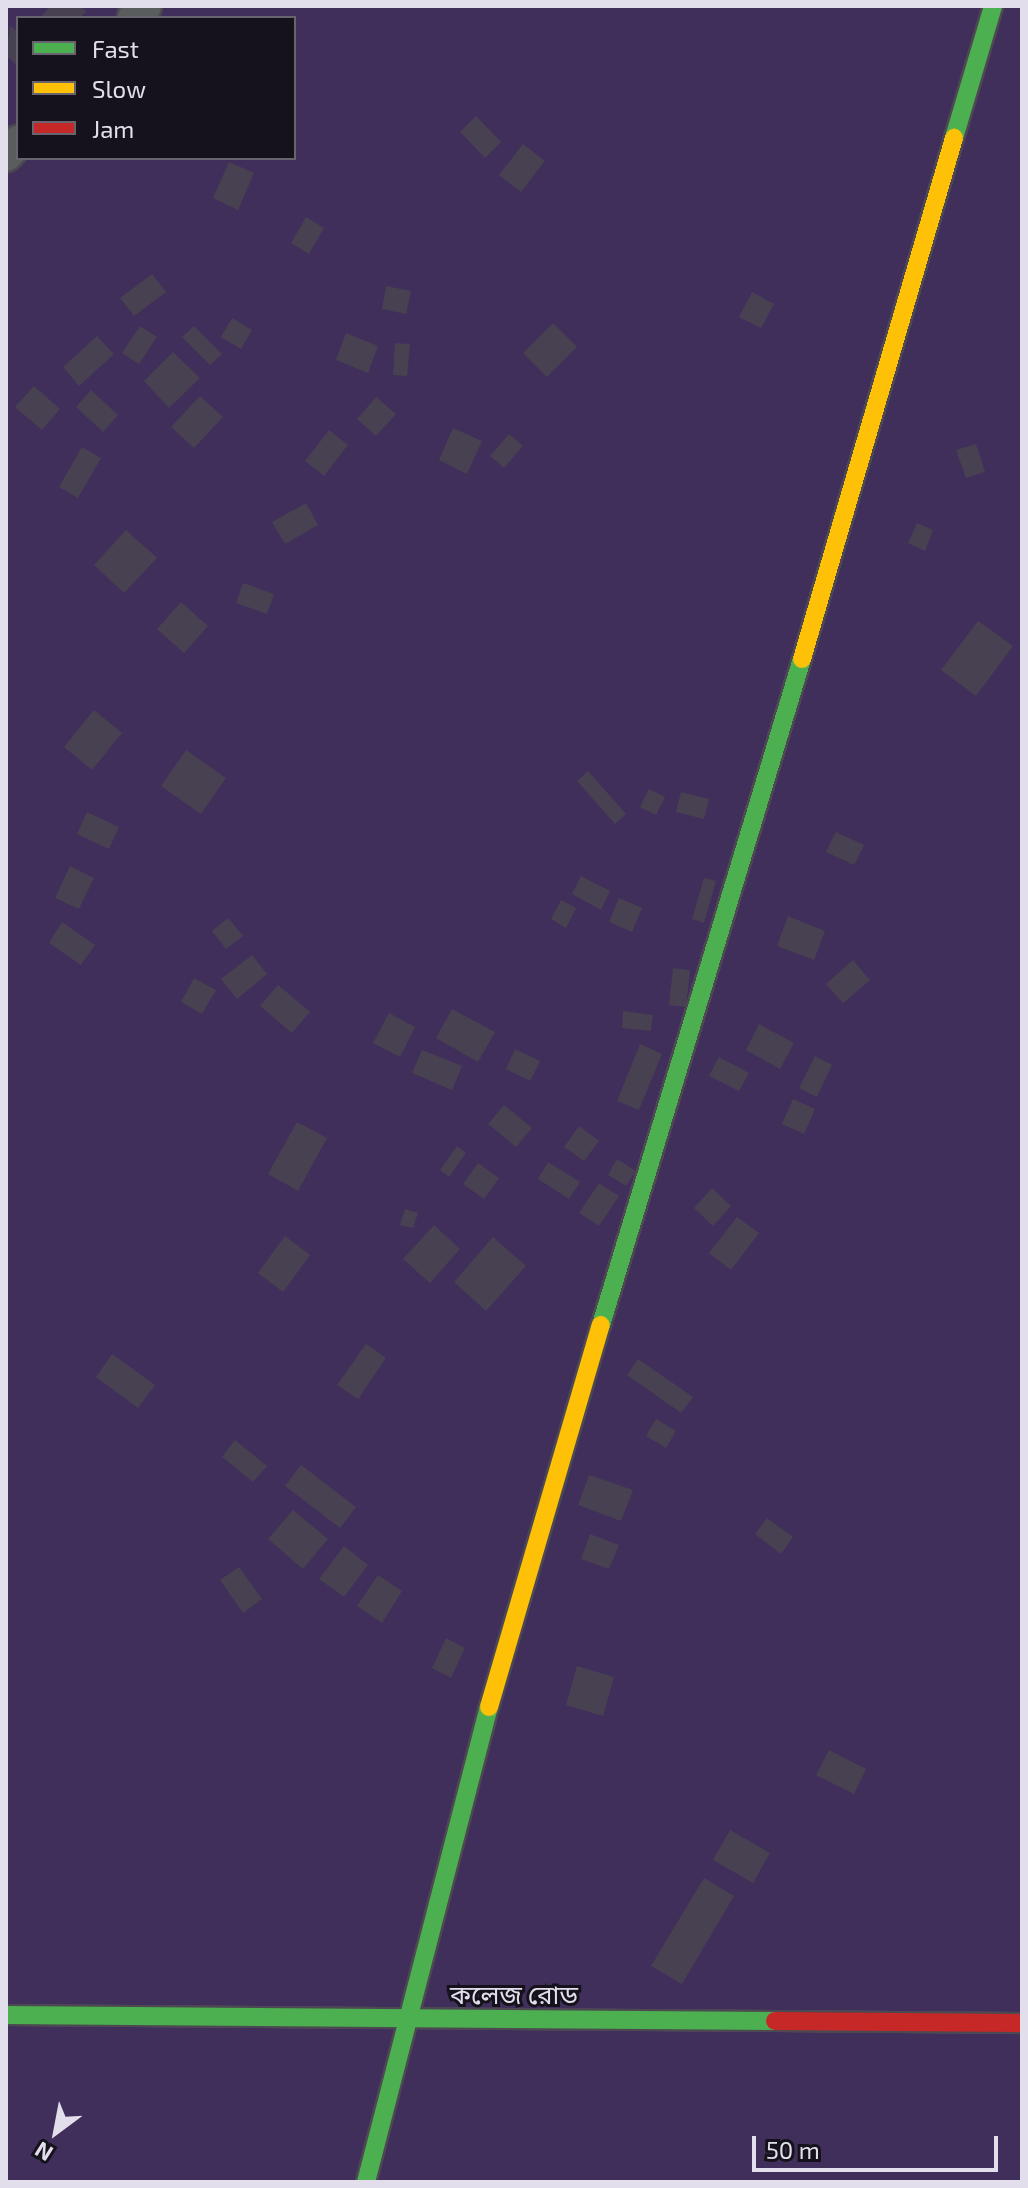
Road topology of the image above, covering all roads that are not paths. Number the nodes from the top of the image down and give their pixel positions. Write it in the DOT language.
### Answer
graph roads {
  1 [pos="993,6"];
  2 [pos="6,2015"];
  3 [pos="405,2019"];
  4 [pos="1022,2023"];
  5 [pos="366,2182"];
  1 -- 3 [label="street"];
  2 -- 3 [label="street, কলেজ রোড"];
  3 -- 4 [label="street, কলেজ রোড"];
  3 -- 5 [label="street"];
}
